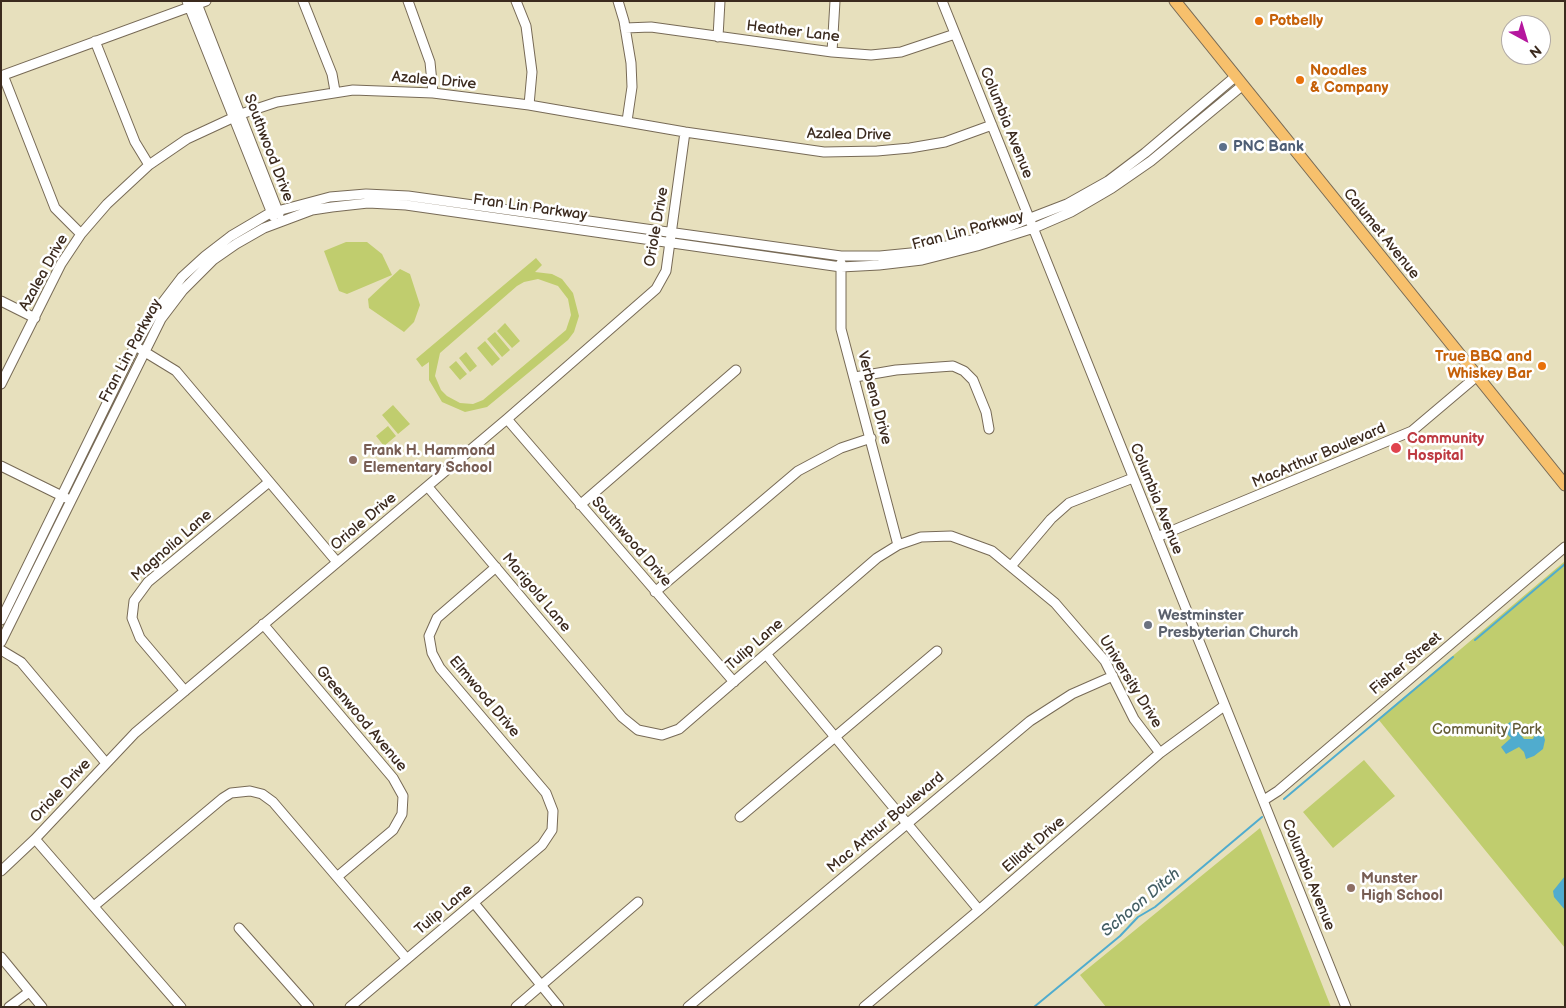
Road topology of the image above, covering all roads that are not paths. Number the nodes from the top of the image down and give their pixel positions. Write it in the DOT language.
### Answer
graph roads {
  1 [pos="303,1"];
  2 [pos="408,1"];
  3 [pos="516,1"];
  4 [pos="618,1"];
  5 [pos="720,1"];
  6 [pos="835,1"];
  7 [pos="942,1"];
  8 [pos="1175,1"];
  9 [pos="195,3"];
  10 [pos="626,28"];
  11 [pos="955,34"];
  12 [pos="718,37"];
  13 [pos="95,41"];
  14 [pos="832,52"];
  15 [pos="2,75"];
  16 [pos="1239,81"];
  17 [pos="334,91"];
  18 [pos="433,93"];
  19 [pos="529,105"];
  20 [pos="237,116"];
  21 [pos="627,121"];
  22 [pos="992,125"];
  23 [pos="685,132"];
  24 [pos="149,166"];
  25 [pos="274,212"];
  26 [pos="279,222"];
  27 [pos="1032,223"];
  28 [pos="82,234"];
  29 [pos="672,238"];
  30 [pos="841,256"];
  31 [pos="841,267"];
  32 [pos="1,302"];
  33 [pos="35,318"];
  34 [pos="135,346"];
  35 [pos="144,351"];
  36 [pos="736,370"];
  37 [pos="1477,376"];
  38 [pos="855,377"];
  39 [pos="1,384"];
  40 [pos="507,419"];
  41 [pos="989,429"];
  42 [pos="871,438"];
  43 [pos="1,466"];
  44 [pos="1133,478"];
  45 [pos="269,482"];
  46 [pos="1565,485"];
  47 [pos="428,486"];
  48 [pos="67,498"];
  49 [pos="580,504"];
  50 [pos="1157,537"];
  51 [pos="898,545"];
  52 [pos="1565,547"];
  53 [pos="337,562"];
  54 [pos="1012,565"];
  55 [pos="496,567"];
  56 [pos="655,592"];
  57 [pos="1,620"];
  58 [pos="263,624"];
  59 [pos="1,642"];
  60 [pos="1,650"];
  61 [pos="937,651"];
  62 [pos="766,654"];
  63 [pos="1113,676"];
  64 [pos="734,682"];
  65 [pos="185,691"];
  66 [pos="1224,706"];
  67 [pos="622,717"];
  68 [pos="836,736"];
  69 [pos="1160,753"];
  70 [pos="106,763"];
  71 [pos="1264,800"];
  72 [pos="740,817"];
  73 [pos="908,823"];
  74 [pos="552,830"];
  75 [pos="35,839"];
  76 [pos="1,871"];
  77 [pos="337,877"];
  78 [pos="638,902"];
  79 [pos="474,903"];
  80 [pos="94,906"];
  81 [pos="979,910"];
  82 [pos="239,928"];
  83 [pos="1,957"];
  84 [pos="407,959"];
  85 [pos="542,985"];
  86 [pos="29,992"];
  87 [pos="9,1007"];
  88 [pos="42,1007"];
  89 [pos="180,1007"];
  90 [pos="308,1007"];
  91 [pos="350,1007"];
  92 [pos="516,1007"];
  93 [pos="559,1007"];
  94 [pos="688,1007"];
  95 [pos="864,1007"];
  96 [pos="1346,1007"];
  1 -- 17 [label="street"];
  2 -- 18 [label="street"];
  3 -- 19 [label="street"];
  4 -- 10 [label="street"];
  5 -- 12 [label="street"];
  6 -- 14 [label="street"];
  7 -- 11 [label="street, Columbia Avenue"];
  8 -- 16 [label="main road, Calumet Avenue"];
  9 -- 13 [label="street"];
  9 -- 20 [label="street, Southwood Drive"];
  10 -- 12 [label="street, Heather Lane"];
  10 -- 21 [label="street"];
  11 -- 14 [label="street, Heather Lane"];
  11 -- 22 [label="street, Columbia Avenue"];
  12 -- 14 [label="street, Heather Lane"];
  13 -- 15 [label="street"];
  13 -- 24 [label="street"];
  15 -- 28 [label="street"];
  16 -- 27 [label="street, Fran Lin Parkway"];
  16 -- 37 [label="main road, Calumet Avenue"];
  17 -- 18 [label="street, Azalea Drive"];
  17 -- 20 [label="street, Azalea Drive"];
  18 -- 19 [label="street, Azalea Drive"];
  19 -- 21 [label="street, Azalea Drive"];
  20 -- 24 [label="street, Azalea Drive"];
  20 -- 25 [label="street, Southwood Drive"];
  21 -- 23 [label="street, Azalea Drive"];
  22 -- 23 [label="street, Azalea Drive"];
  22 -- 27 [label="street, Columbia Avenue"];
  23 -- 29 [label="street, Oriole Drive"];
  24 -- 28 [label="street, Azalea Drive"];
  25 -- 26 [label="street, Southwood Drive"];
  25 -- 29 [label="street, Fran Lin Parkway"];
  25 -- 34 [label="street, Fran Lin Parkway"];
  26 -- 29 [label="street, Fran Lin Parkway"];
  26 -- 35 [label="street, Fran Lin Parkway"];
  27 -- 30 [label="street, Fran Lin Parkway"];
  27 -- 31 [label="street, Fran Lin Parkway"];
  27 -- 44 [label="street, Columbia Avenue"];
  28 -- 33 [label="street, Azalea Drive"];
  29 -- 30 [label="street, Fran Lin Parkway"];
  29 -- 31 [label="street, Fran Lin Parkway"];
  29 -- 40 [label="street, Oriole Drive"];
  30 -- 31 [label="street, Verbena Drive"];
  31 -- 38 [label="street, Verbena Drive"];
  32 -- 33 [label="street"];
  33 -- 39 [label="street, Azalea Drive"];
  34 -- 35 [label="street"];
  34 -- 48 [label="street, Fran Lin Parkway"];
  35 -- 45 [label="street"];
  35 -- 48 [label="street, Fran Lin Parkway"];
  36 -- 49 [label="street"];
  37 -- 46 [label="main road, Calumet Avenue"];
  37 -- 50 [label="street, MacArthur Boulevard"];
  38 -- 41 [label="street"];
  38 -- 42 [label="street, Verbena Drive"];
  40 -- 47 [label="street, Oriole Drive"];
  40 -- 49 [label="street, Southwood Drive"];
  42 -- 51 [label="street, Verbena Drive"];
  42 -- 56 [label="street"];
  43 -- 48 [label="street"];
  44 -- 50 [label="street, Columbia Avenue"];
  44 -- 54 [label="street"];
  45 -- 53 [label="street"];
  45 -- 65 [label="street, Magnolia Lane"];
  47 -- 53 [label="street, Oriole Drive"];
  47 -- 55 [label="street, Marigold Lane"];
  48 -- 57 [label="street, Fran Lin Parkway"];
  48 -- 59 [label="street, Fran Lin Parkway"];
  49 -- 56 [label="street, Southwood Drive"];
  50 -- 66 [label="street, Columbia Avenue"];
  51 -- 54 [label="street, University Drive"];
  51 -- 62 [label="street, Tulip Lane"];
  52 -- 71 [label="street, Fisher Street"];
  53 -- 58 [label="street, Oriole Drive"];
  54 -- 63 [label="street, University Drive"];
  55 -- 67 [label="street, Marigold Lane"];
  55 -- 74 [label="street, Elmwood Drive"];
  56 -- 64 [label="street, Southwood Drive"];
  58 -- 65 [label="street, Oriole Drive"];
  58 -- 77 [label="street, Greenwood Avenue"];
  60 -- 70 [label="street"];
  61 -- 68 [label="street"];
  62 -- 64 [label="street, Tulip Lane"];
  62 -- 68 [label="street"];
  63 -- 69 [label="street, University Drive"];
  63 -- 73 [label="street, Mac Arthur Boulevard"];
  64 -- 67 [label="street, Tulip Lane"];
  65 -- 70 [label="street, Oriole Drive"];
  66 -- 69 [label="street, Elliott Drive"];
  66 -- 71 [label="street, Columbia Avenue"];
  68 -- 72 [label="street"];
  68 -- 73 [label="street"];
  69 -- 81 [label="street, Elliott Drive"];
  70 -- 75 [label="street, Oriole Drive"];
  71 -- 96 [label="street, Columbia Avenue"];
  73 -- 81 [label="street"];
  73 -- 94 [label="street, Mac Arthur Boulevard"];
  74 -- 79 [label="street, Tulip Lane"];
  75 -- 76 [label="street, Oriole Drive"];
  75 -- 80 [label="street"];
  77 -- 80 [label="street"];
  77 -- 84 [label="street"];
  78 -- 85 [label="street"];
  79 -- 84 [label="street, Tulip Lane"];
  79 -- 85 [label="street"];
  80 -- 89 [label="street"];
  81 -- 95 [label="street, Elliott Drive"];
  82 -- 90 [label="street"];
  83 -- 86 [label="street"];
  84 -- 91 [label="street, Tulip Lane"];
  85 -- 92 [label="street"];
  85 -- 93 [label="street"];
  86 -- 87 [label="street"];
  86 -- 88 [label="street"];
}
